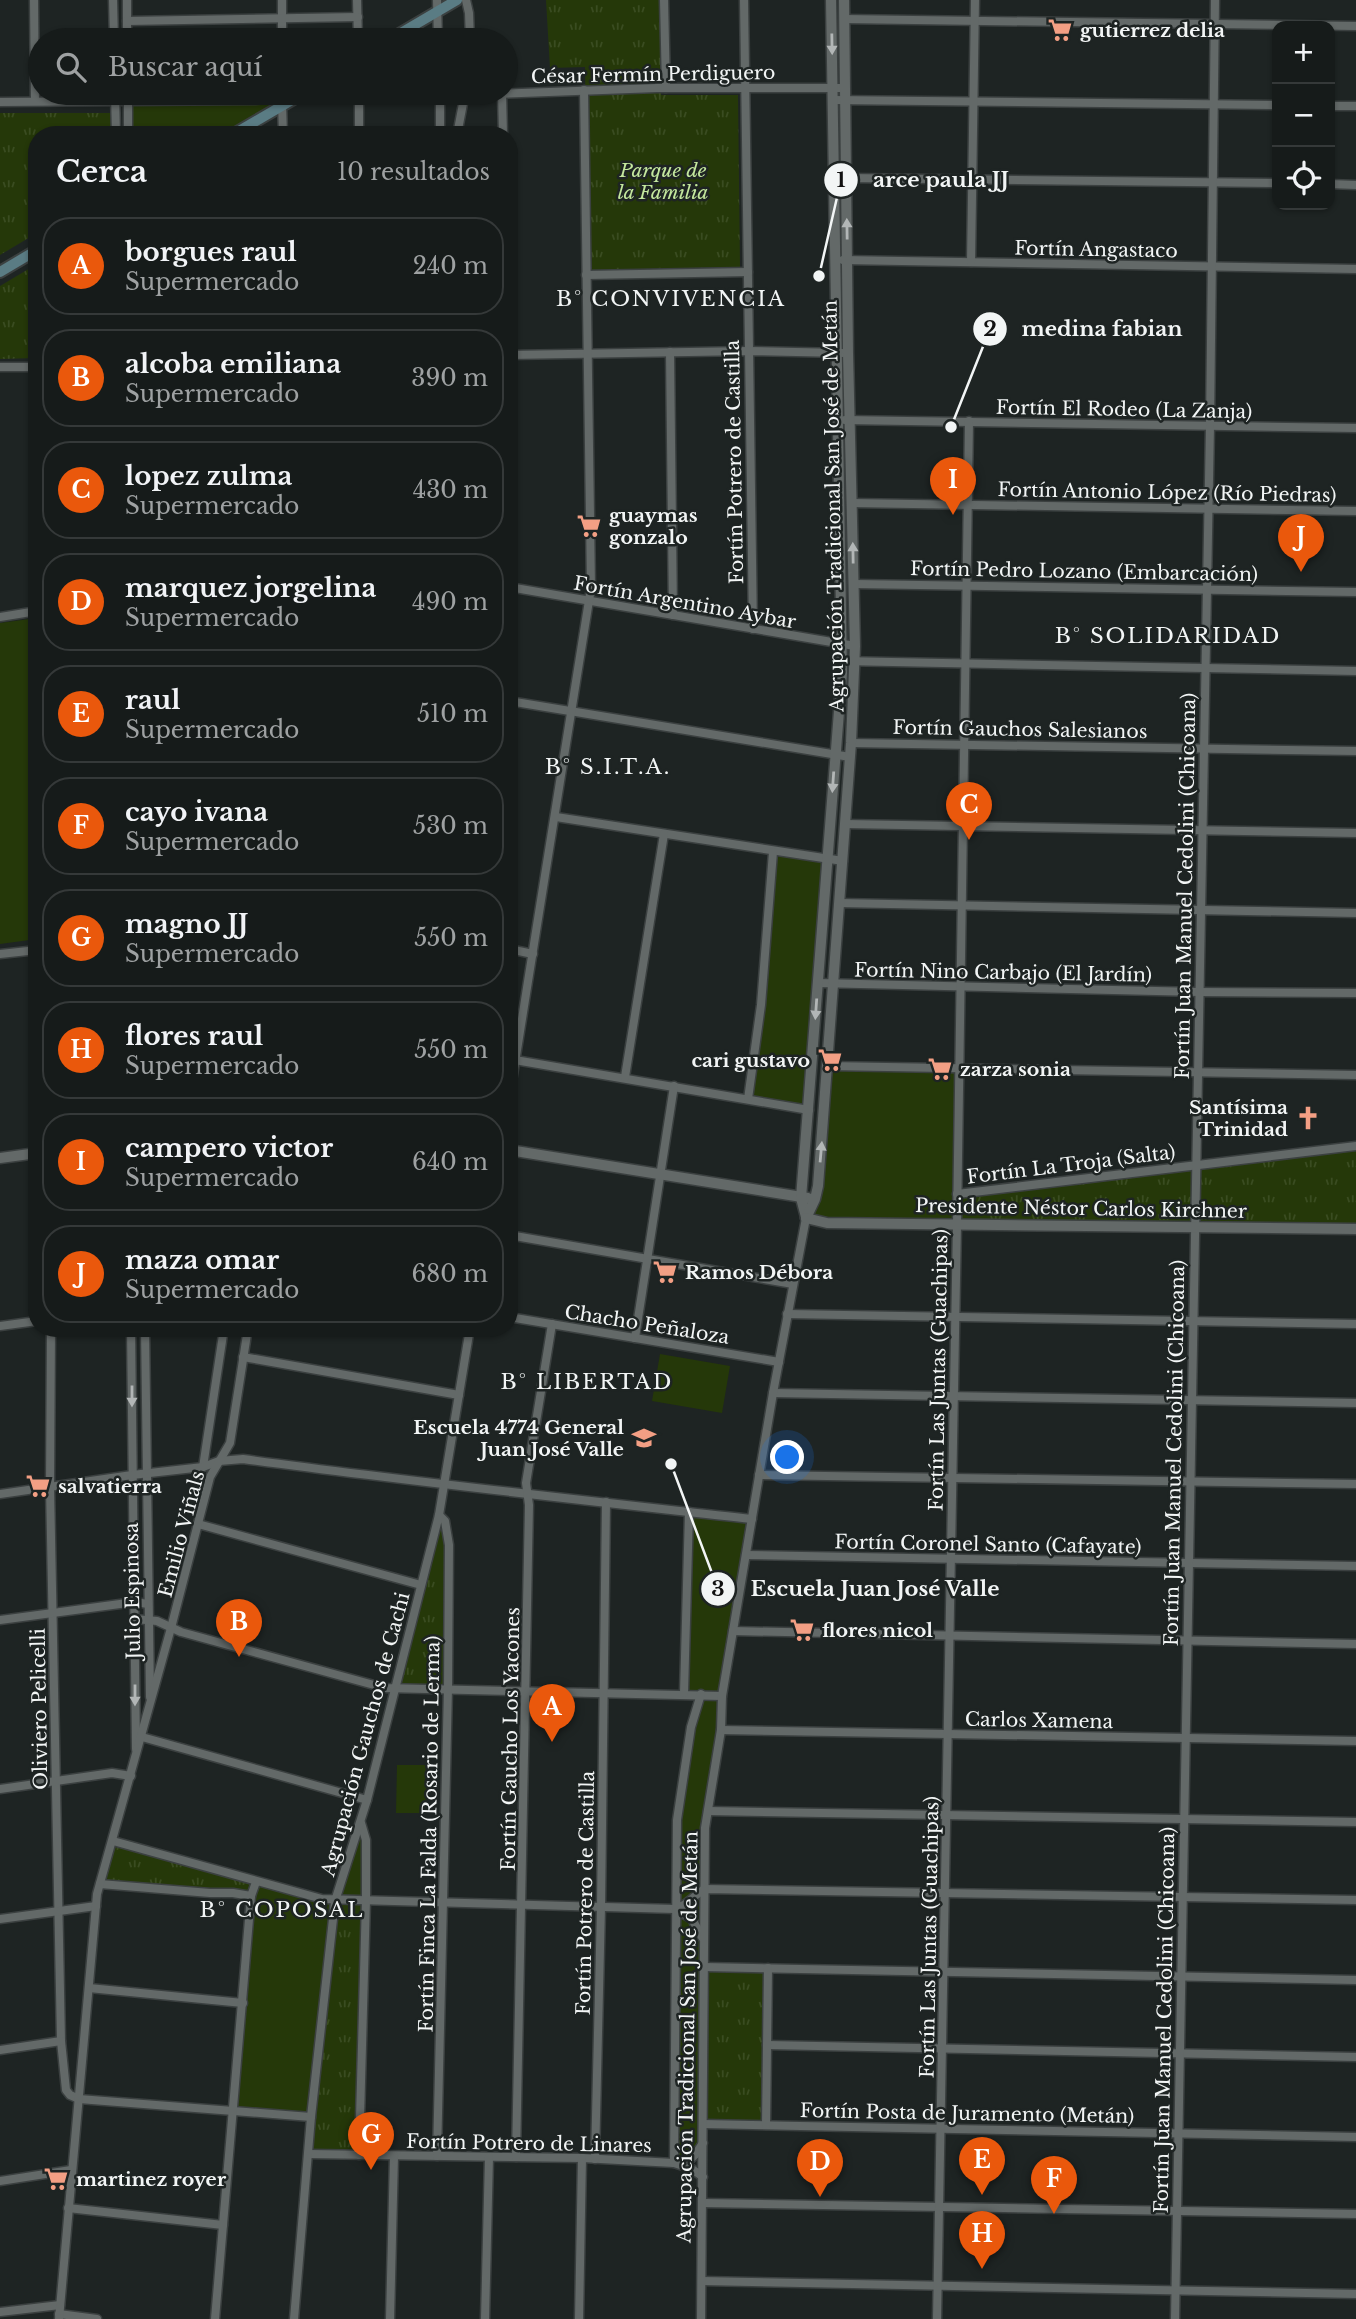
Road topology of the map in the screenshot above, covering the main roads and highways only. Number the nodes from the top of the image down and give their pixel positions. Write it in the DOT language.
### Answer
graph roads {
  1 [pos="457,0"];
  2 [pos="437,6"];
  3 [pos="406,28"];
  4 [pos="274,105"];
  5 [pos="244,126"];
  6 [pos="28,255"];
  7 [pos="0,272"];
  1 -- 2 [label="main road"];
  2 -- 3 [label="main road"];
  4 -- 5 [label="main road"];
  6 -- 7 [label="main road"];
}
